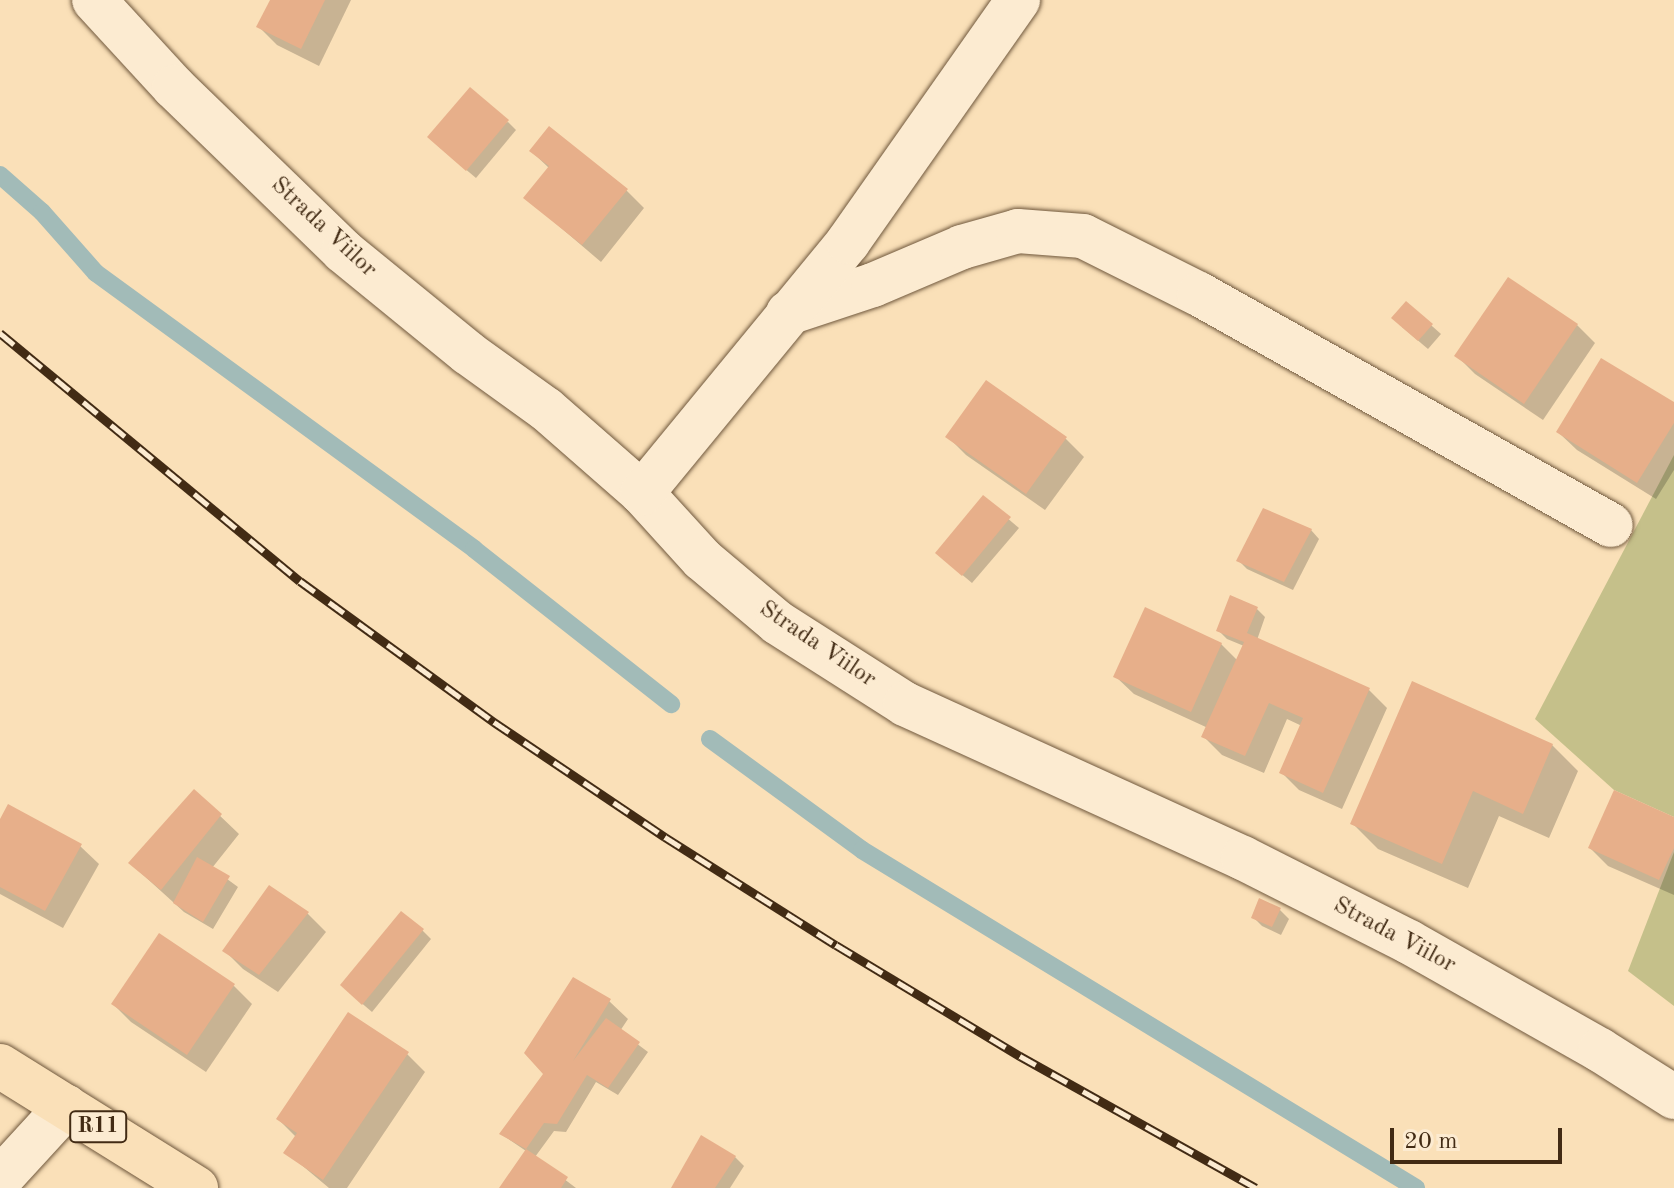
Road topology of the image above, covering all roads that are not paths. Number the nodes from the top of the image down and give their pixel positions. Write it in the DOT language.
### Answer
graph roads {
  1 [pos="94,0"];
  2 [pos="1018,0"];
  3 [pos="788,313"];
  4 [pos="642,493"];
  5 [pos="1611,525"];
  6 [pos="0,1066"];
  7 [pos="1674,1097"];
  8 [pos="66,1107"];
  9 [pos="0,1179"];
  10 [pos="196,1188"];
  1 -- 4 [label="street, Strada Viilor"];
  2 -- 3 [label="street"];
  3 -- 4 [label="street"];
  3 -- 5 [label="street"];
  4 -- 7 [label="street, Strada Viilor"];
  6 -- 8 [label="main road, R11"];
  8 -- 9 [label="street"];
  8 -- 10 [label="main road, R11"];
}
